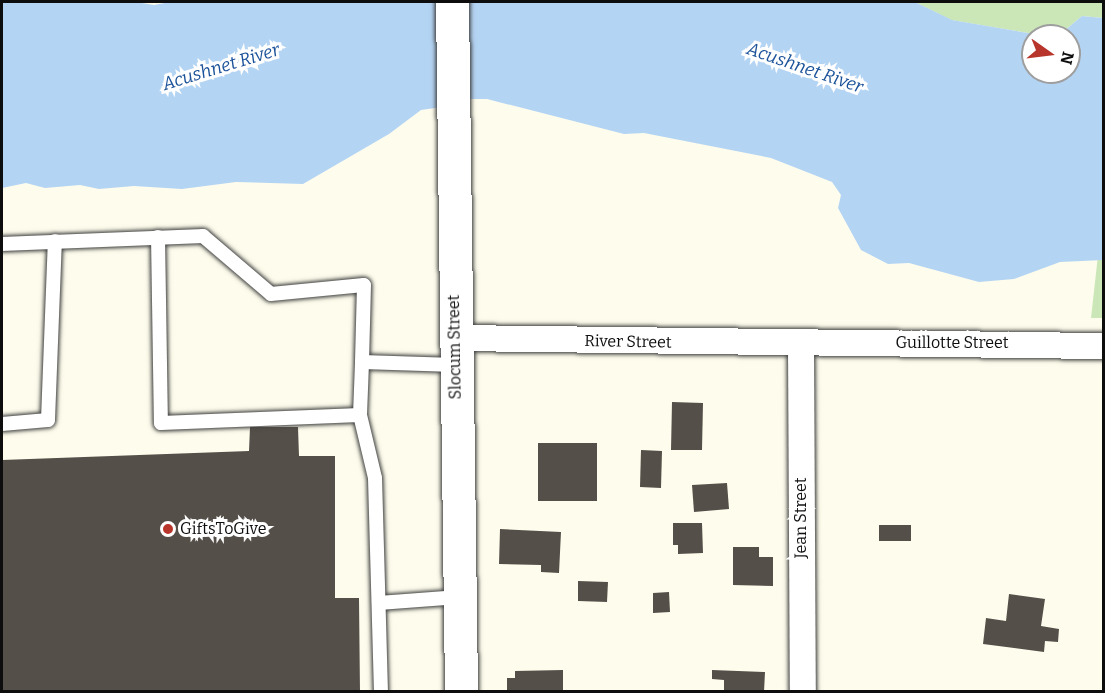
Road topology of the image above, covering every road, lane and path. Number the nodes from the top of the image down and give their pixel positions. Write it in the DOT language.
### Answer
graph roads {
  1 [pos="452,2"];
  2 [pos="158,237"];
  3 [pos="56,242"];
  4 [pos="2,244"];
  5 [pos="801,345"];
  6 [pos="1104,346"];
  7 [pos="455,352"];
  8 [pos="362,363"];
  9 [pos="360,415"];
  10 [pos="2,424"];
  11 [pos="459,597"];
  12 [pos="379,603"];
  13 [pos="381,692"];
  14 [pos="461,692"];
  15 [pos="803,692"];
  1 -- 7 [label="street, Slocum Street"];
  2 -- 3 [label="lane"];
  2 -- 8 [label="lane"];
  2 -- 9 [label="lane"];
  3 -- 4 [label="lane"];
  3 -- 10 [label="lane"];
  5 -- 6 [label="street, Guillotte Street"];
  5 -- 7 [label="street, River Street"];
  5 -- 15 [label="street, Jean Street"];
  7 -- 8 [label="lane"];
  7 -- 11 [label="street, Slocum Street"];
  8 -- 9 [label="lane"];
  9 -- 12 [label="lane"];
  11 -- 12 [label="lane"];
  11 -- 14 [label="street, Slocum Street"];
  12 -- 13 [label="lane"];
}
